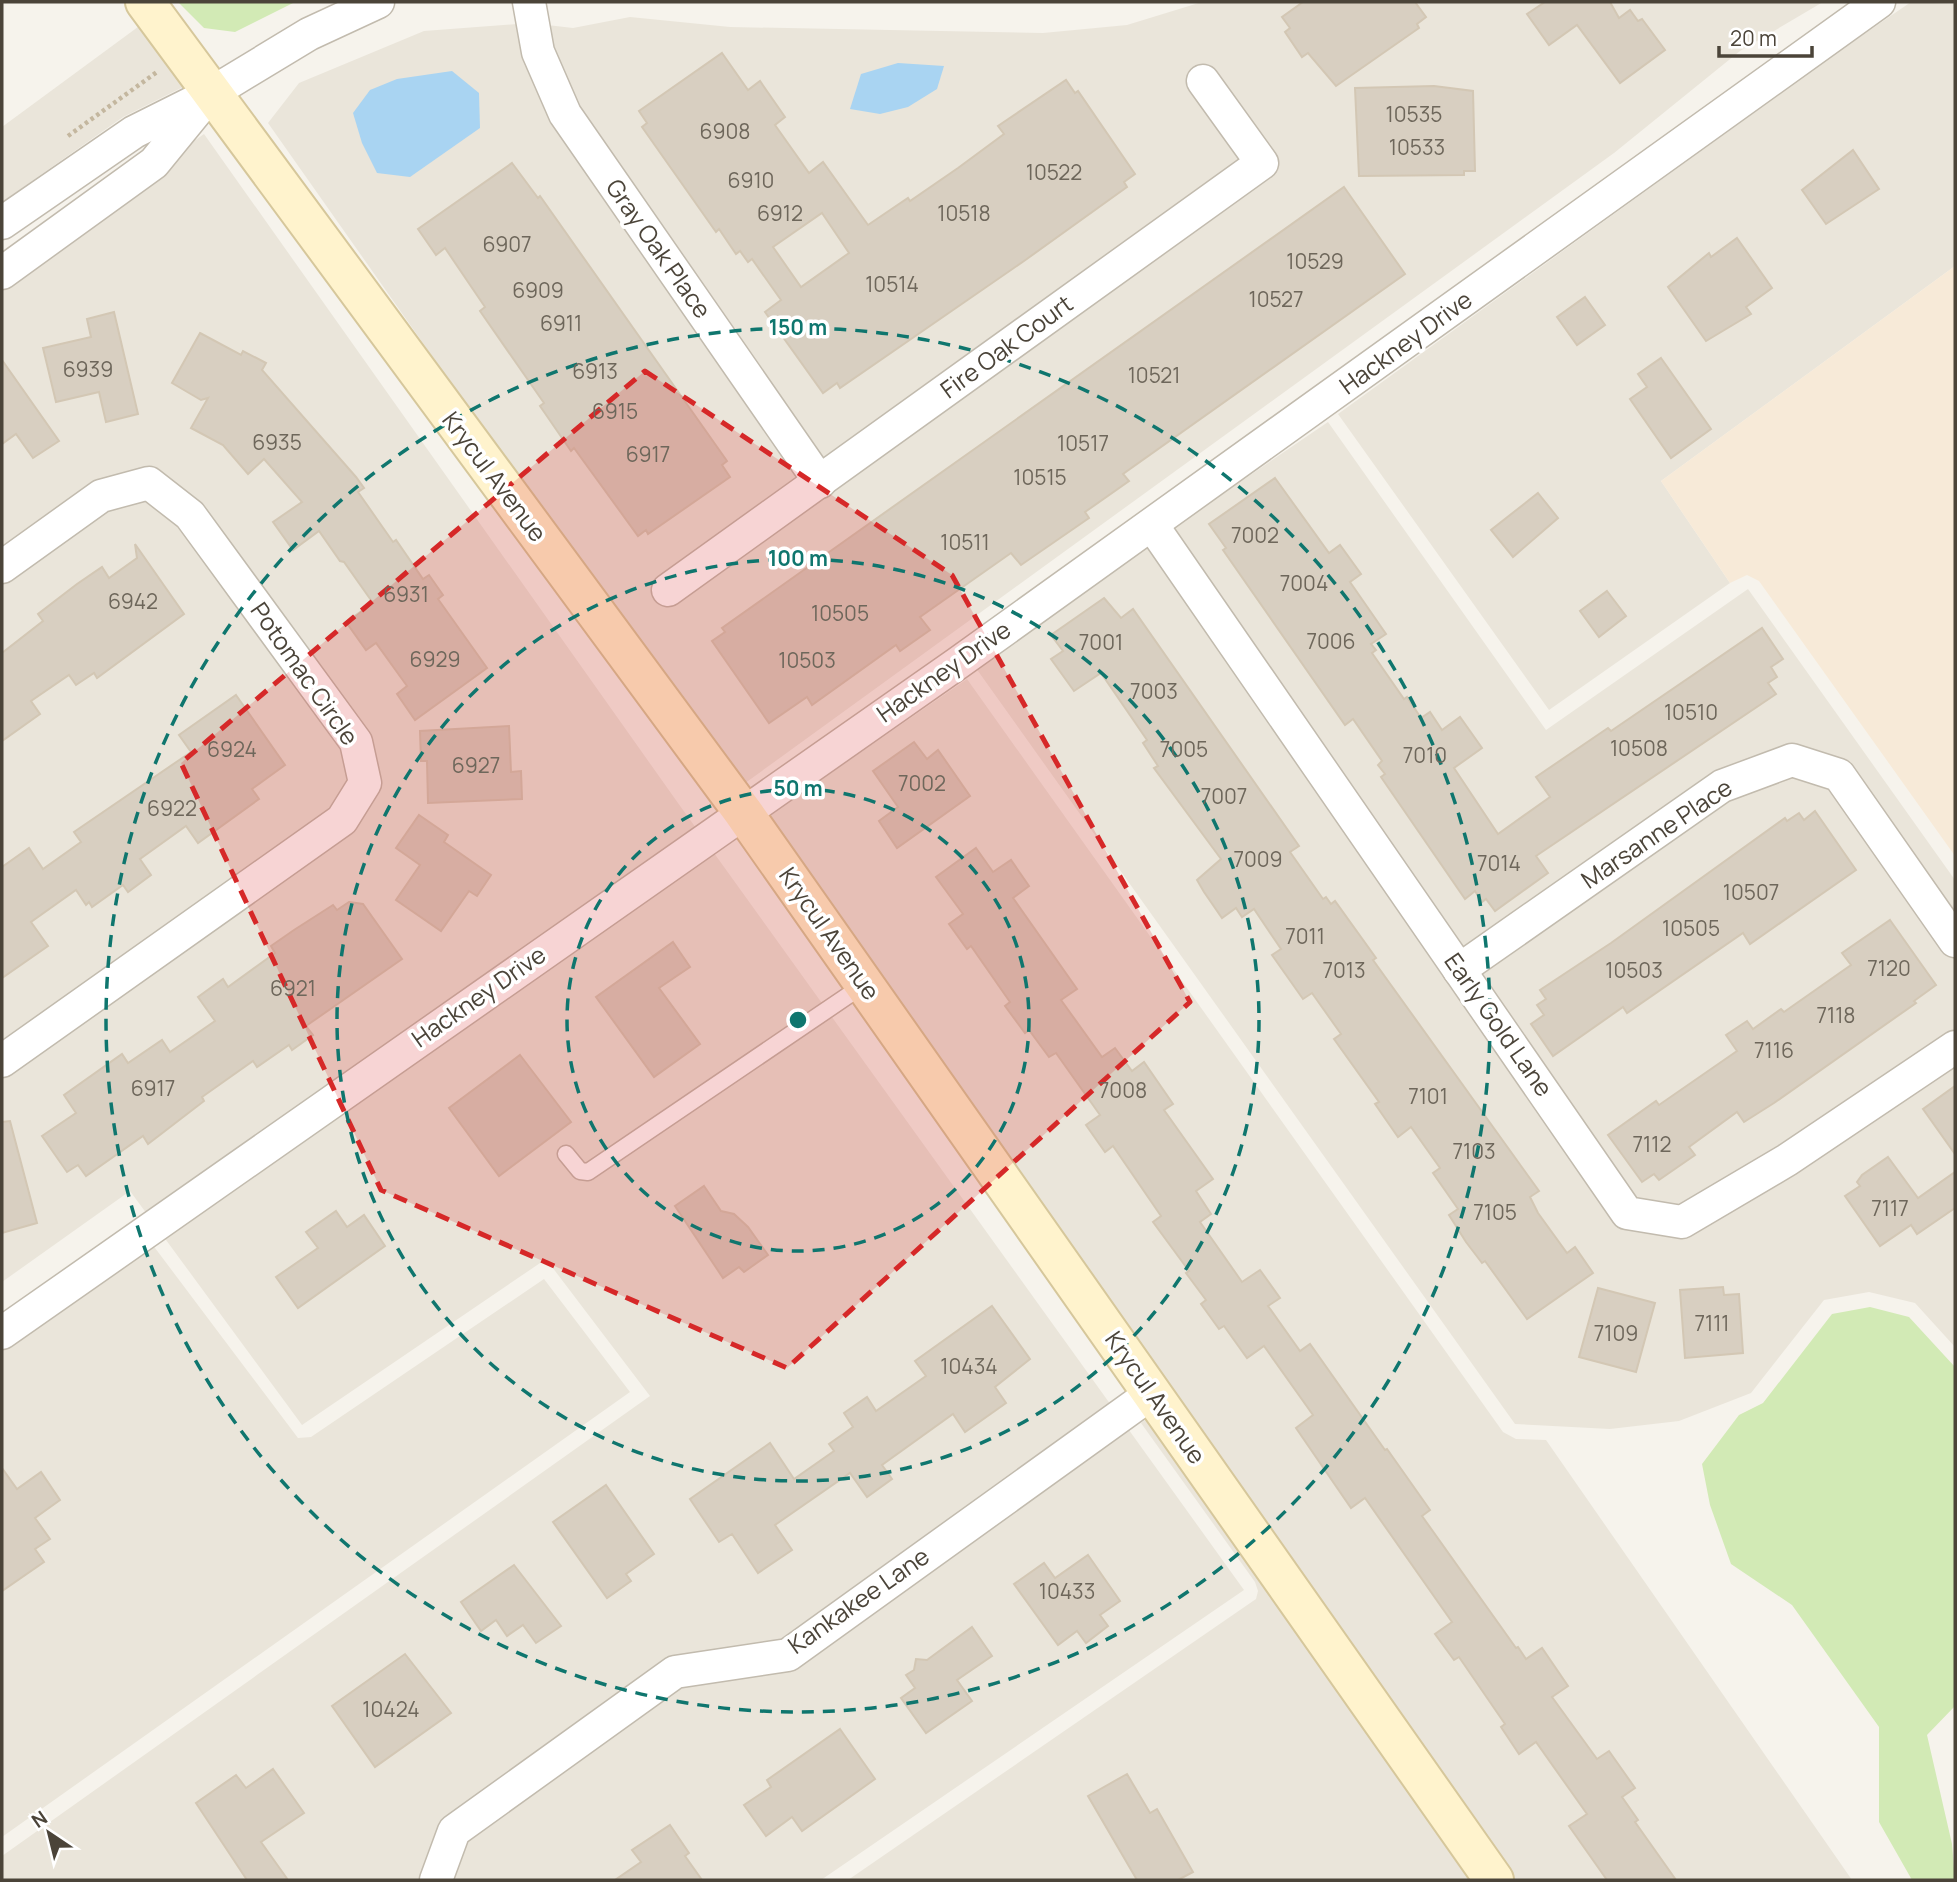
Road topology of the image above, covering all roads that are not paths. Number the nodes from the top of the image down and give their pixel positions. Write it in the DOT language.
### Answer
graph roads {
  1 [pos="145,2"];
  2 [pos="378,2"];
  3 [pos="529,2"];
  4 [pos="1879,2"];
  5 [pos="1203,81"];
  6 [pos="210,94"];
  7 [pos="2,223"];
  8 [pos="2,272"];
  9 [pos="820,482"];
  10 [pos="1152,525"];
  11 [pos="2,568"];
  12 [pos="668,590"];
  13 [pos="743,812"];
  14 [pos="1955,941"];
  15 [pos="1460,970"];
  16 [pos="864,984"];
  17 [pos="1955,1046"];
  18 [pos="2,1061"];
  19 [pos="566,1154"];
  20 [pos="2,1333"];
  21 [pos="1152,1393"];
  22 [pos="436,1880"];
  23 [pos="1494,1880"];
  1 -- 6 [label="street, Krycul Avenue"];
  2 -- 6 [label="street"];
  3 -- 9 [label="street, Gray Oak Place"];
  4 -- 10 [label="street, Hackney Drive"];
  5 -- 9 [label="street, Fire Oak Court"];
  6 -- 7 [label="street"];
  6 -- 8 [label="street"];
  6 -- 13 [label="street, Krycul Avenue"];
  9 -- 12 [label="street, Fire Oak Court"];
  10 -- 13 [label="street, Hackney Drive"];
  10 -- 15 [label="street, Early Gold Lane"];
  11 -- 18 [label="street, Potomac Circle"];
  13 -- 16 [label="street, Krycul Avenue"];
  13 -- 20 [label="street, Hackney Drive"];
  14 -- 15 [label="street, Marsanne Place"];
  15 -- 17 [label="street, Early Gold Lane"];
  16 -- 19 [label="lane"];
  16 -- 21 [label="street, Krycul Avenue"];
  21 -- 22 [label="street, Kankakee Lane"];
  21 -- 23 [label="street, Krycul Avenue"];
}
